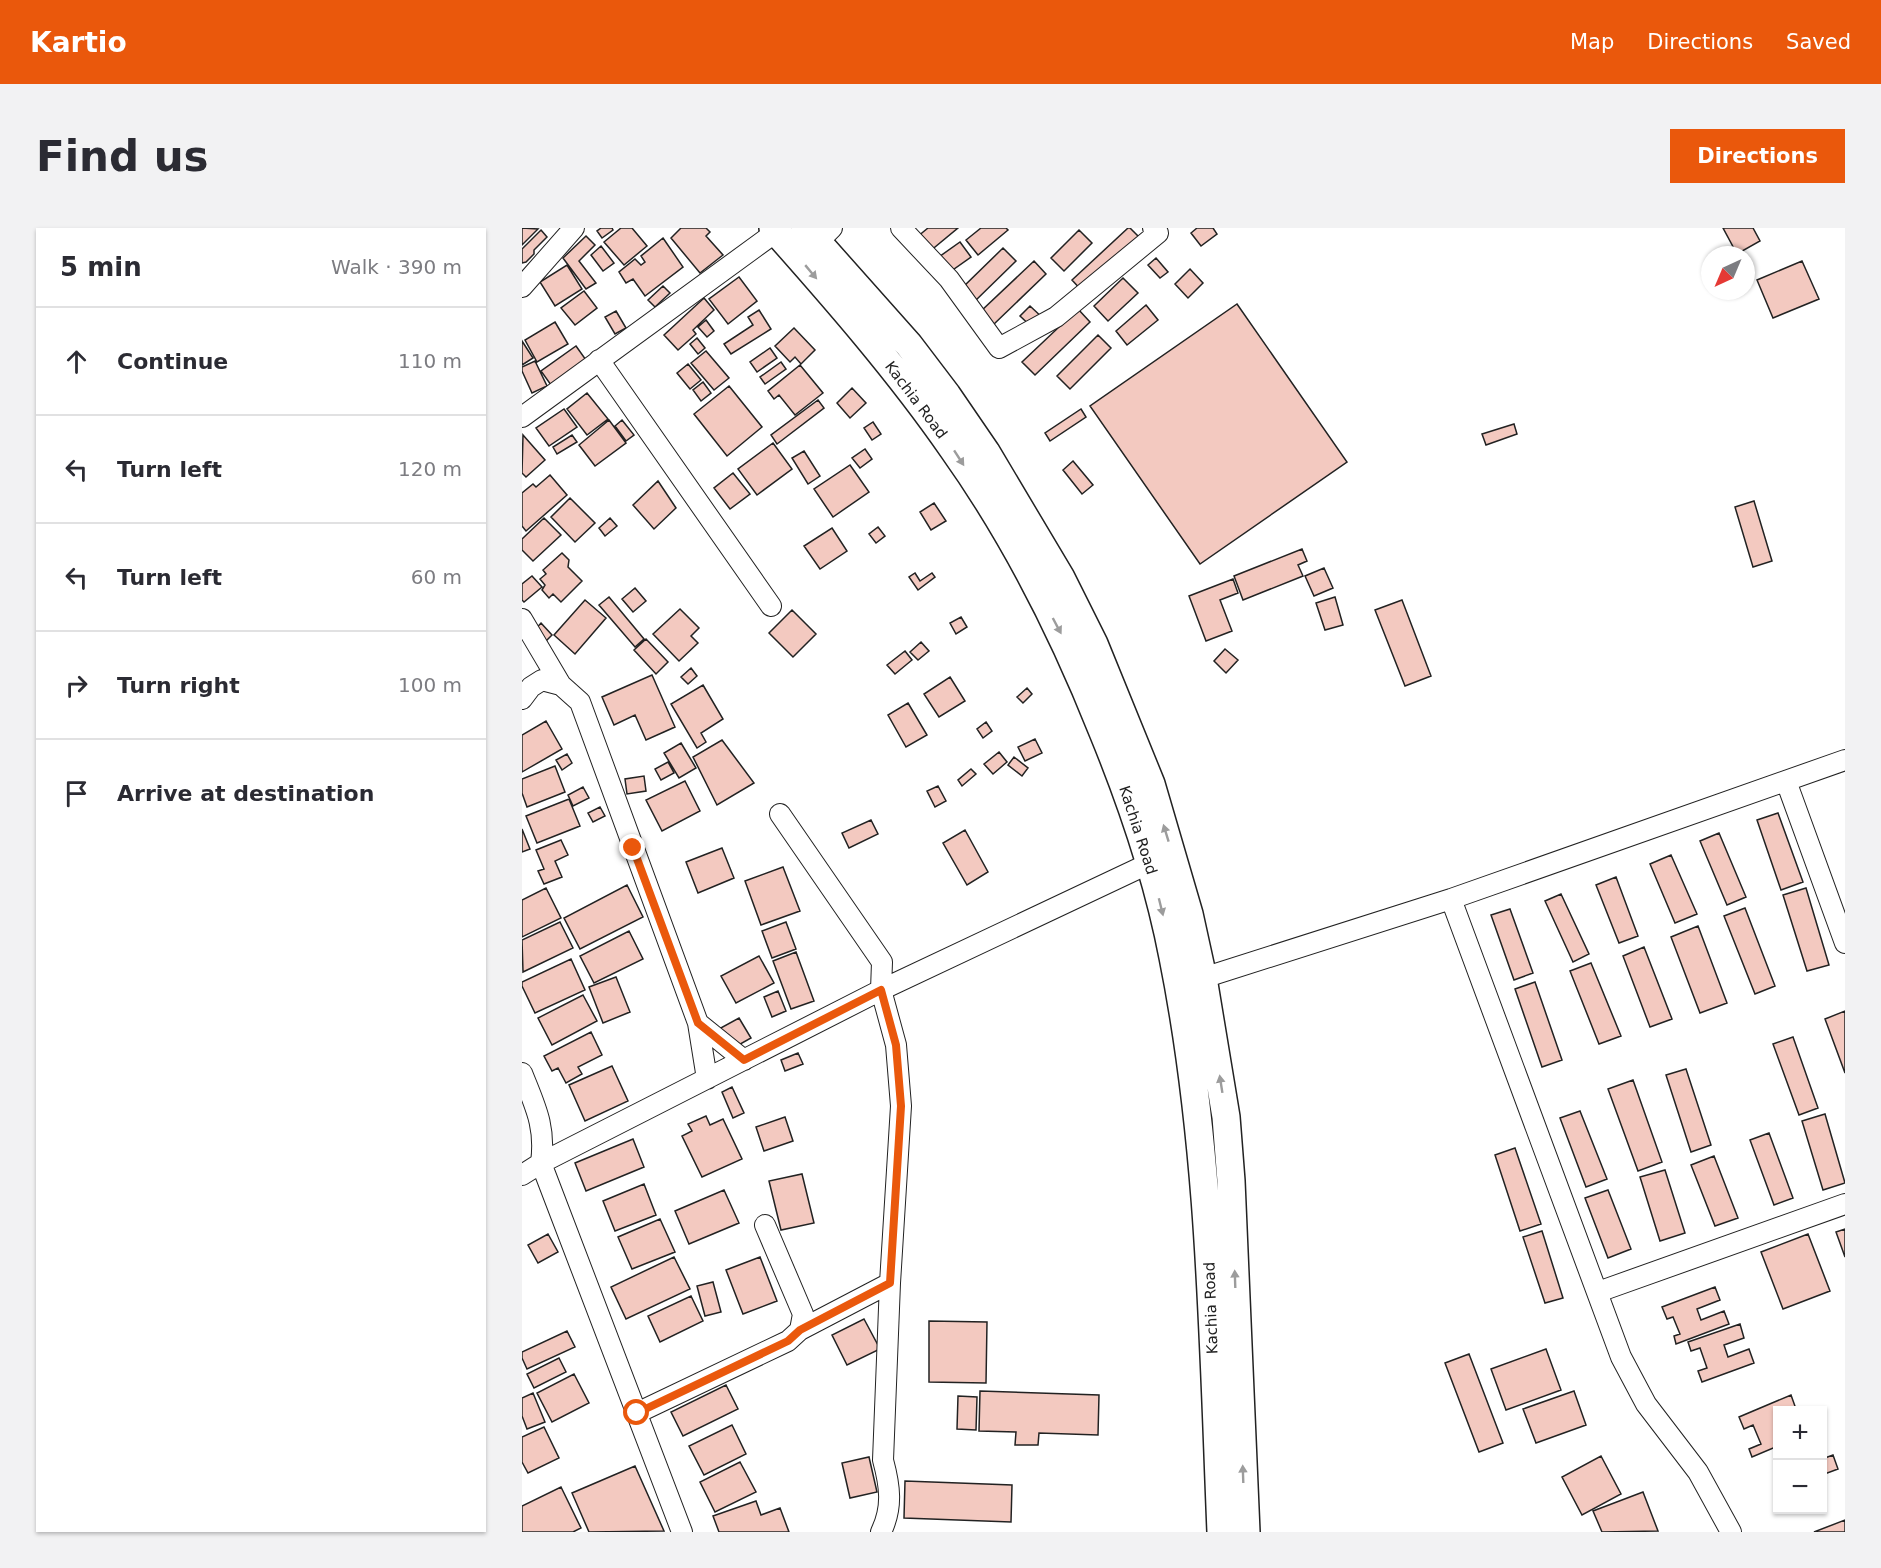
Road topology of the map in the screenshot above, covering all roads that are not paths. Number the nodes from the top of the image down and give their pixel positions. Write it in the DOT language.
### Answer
graph roads {
  1 [pos="574,228"];
  2 [pos="902,228"];
  3 [pos="1153,228"];
  4 [pos="775,230"];
  5 [pos="818,233"];
  6 [pos="522,287"];
  7 [pos="599,360"];
  8 [pos="522,417"];
  9 [pos="771,606"];
  10 [pos="522,619"];
  11 [pos="561,685"];
  12 [pos="522,699"];
  13 [pos="1845,760"];
  14 [pos="1786,781"];
  15 [pos="780,814"];
  16 [pos="1150,863"];
  17 [pos="1451,899"];
  18 [pos="1845,943"];
  19 [pos="1203,978"];
  20 [pos="881,990"];
  21 [pos="698,1023"];
  22 [pos="744,1060"];
  23 [pos="522,1073"];
  24 [pos="707,1079"];
  25 [pos="541,1162"];
  26 [pos="522,1175"];
  27 [pos="1845,1204"];
  28 [pos="765,1225"];
  29 [pos="890,1283"];
  30 [pos="1598,1292"];
  31 [pos="800,1330"];
  32 [pos="637,1413"];
  33 [pos="682,1532"];
  34 [pos="881,1532"];
  35 [pos="1221,1532"];
  36 [pos="1246,1532"];
  37 [pos="1731,1532"];
  1 -- 6 [label="street"];
  2 -- 3 [label="street"];
  4 -- 7 [label="street"];
  4 -- 16 [label="highway, Kachia Road, one-way"];
  19 -- 5 [label="highway, Kachia Road, one-way"];
  7 -- 8 [label="street"];
  7 -- 9 [label="street"];
  10 -- 11 [label="street"];
  11 -- 12 [label="street"];
  11 -- 21 [label="street"];
  13 -- 14 [label="street"];
  14 -- 17 [label="street"];
  14 -- 18 [label="street"];
  15 -- 20 [label="street"];
  16 -- 20 [label="street"];
  16 -- 35 [label="highway, Kachia Road, one-way"];
  17 -- 19 [label="street"];
  17 -- 30 [label="street"];
  36 -- 19 [label="highway, Kachia Road, one-way"];
  20 -- 22 [label="street"];
  20 -- 29 [label="street"];
  21 -- 22 [label="street"];
  21 -- 24 [label="street"];
  22 -- 24 [label="street"];
  23 -- 25 [label="street"];
  24 -- 25 [label="street"];
  25 -- 26 [label="street"];
  25 -- 32 [label="street"];
  27 -- 30 [label="street"];
  28 -- 31 [label="street"];
  29 -- 31 [label="street"];
  29 -- 34 [label="street"];
  30 -- 37 [label="street"];
  31 -- 32 [label="street"];
  32 -- 33 [label="street"];
}
